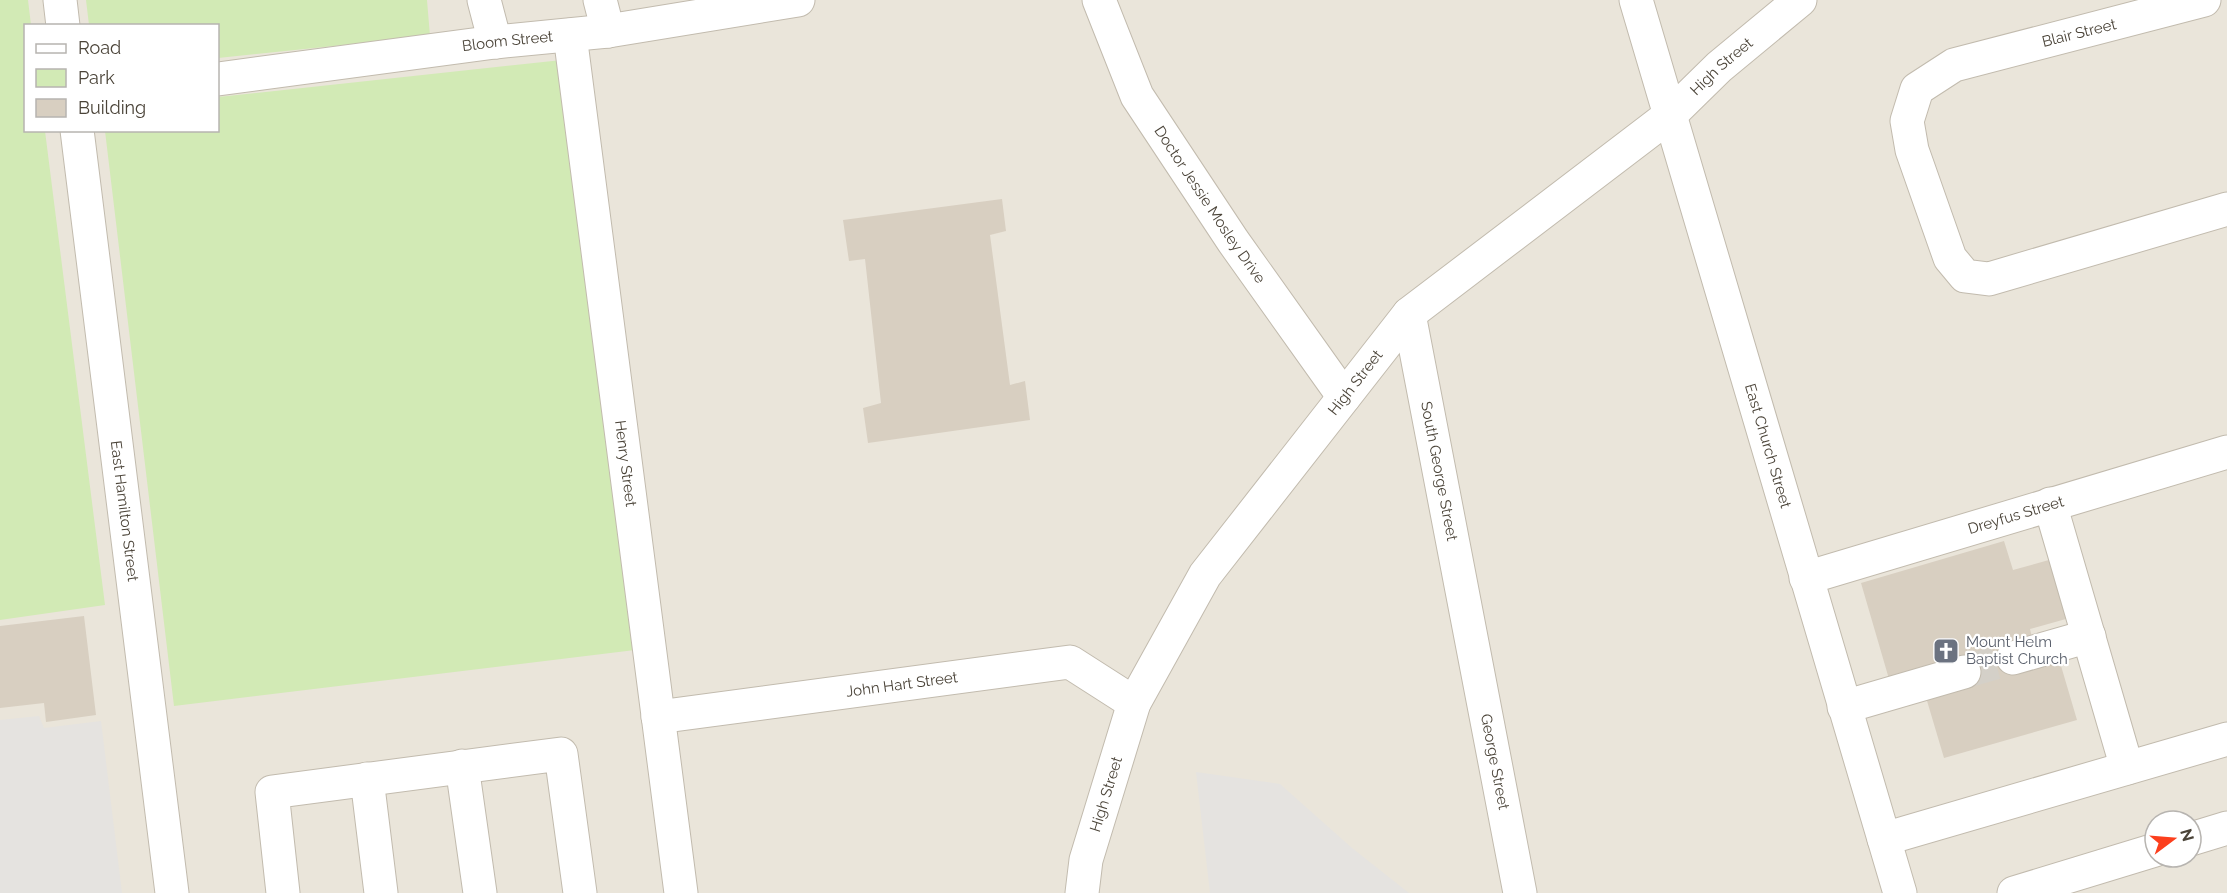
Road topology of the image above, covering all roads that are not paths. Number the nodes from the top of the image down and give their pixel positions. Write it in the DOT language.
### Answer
graph roads {
  1 [pos="60,0"];
  2 [pos="484,0"];
  3 [pos="600,0"];
  4 [pos="798,0"];
  5 [pos="1099,0"];
  6 [pos="1636,0"];
  7 [pos="1800,0"];
  8 [pos="2204,0"];
  9 [pos="63,24"];
  10 [pos="608,31"];
  11 [pos="570,35"];
  12 [pos="495,42"];
  13 [pos="219,79"];
  14 [pos="1669,116"];
  15 [pos="77,132"];
  16 [pos="2227,209"];
  17 [pos="1409,314"];
  18 [pos="1344,397"];
  19 [pos="2227,452"];
  20 [pos="2050,504"];
  21 [pos="1806,578"];
  22 [pos="1471,629"];
  23 [pos="2089,636"];
  24 [pos="2013,658"];
  25 [pos="1964,672"];
  26 [pos="1134,703"];
  27 [pos="1845,706"];
  28 [pos="658,717"];
  29 [pos="2227,739"];
  30 [pos="462,766"];
  31 [pos="2127,768"];
  32 [pos="367,779"];
  33 [pos="2227,828"];
  34 [pos="2203,835"];
  35 [pos="1884,839"];
  36 [pos="2143,854"];
  37 [pos="172,893"];
  38 [pos="283,893"];
  39 [pos="381,893"];
  40 [pos="480,893"];
  41 [pos="580,893"];
  42 [pos="681,893"];
  43 [pos="1082,893"];
  44 [pos="1520,893"];
  45 [pos="1900,893"];
  46 [pos="2014,893"];
  1 -- 9 [label="street"];
  2 -- 12 [label="street"];
  3 -- 10 [label="street"];
  4 -- 10 [label="street, Bloom Street"];
  5 -- 18 [label="street, Doctor Jessie Mosley Drive"];
  6 -- 14 [label="street, East Church Street"];
  7 -- 14 [label="street, High Street"];
  8 -- 16 [label="street, Blair Street"];
  10 -- 11 [label="street, Bloom Street"];
  11 -- 12 [label="street, Bloom Street"];
  11 -- 28 [label="street, Henry Street"];
  12 -- 13 [label="street, Bloom Street"];
  14 -- 17 [label="street, High Street"];
  14 -- 21 [label="street, East Church Street"];
  15 -- 37 [label="street, East Hamilton Street"];
  17 -- 18 [label="street, High Street"];
  17 -- 22 [label="street, South George Street"];
  18 -- 26 [label="street, High Street"];
  19 -- 20 [label="street, Dreyfus Street"];
  20 -- 21 [label="street, Dreyfus Street"];
  20 -- 23 [label="street"];
  21 -- 27 [label="street, East Church Street"];
  22 -- 44 [label="street, George Street"];
  23 -- 24 [label="street"];
  23 -- 31 [label="street"];
  25 -- 27 [label="street"];
  26 -- 28 [label="street, John Hart Street"];
  26 -- 43 [label="street, High Street"];
  27 -- 35 [label="street, East Church Street"];
  28 -- 42 [label="street, Henry Street"];
  29 -- 31 [label="street"];
  30 -- 32 [label="street"];
  30 -- 40 [label="street"];
  30 -- 41 [label="street"];
  31 -- 35 [label="street"];
  32 -- 38 [label="street"];
  32 -- 39 [label="street"];
  33 -- 34 [label="street"];
  35 -- 45 [label="street, East Church Street"];
  36 -- 46 [label="street"];
}
